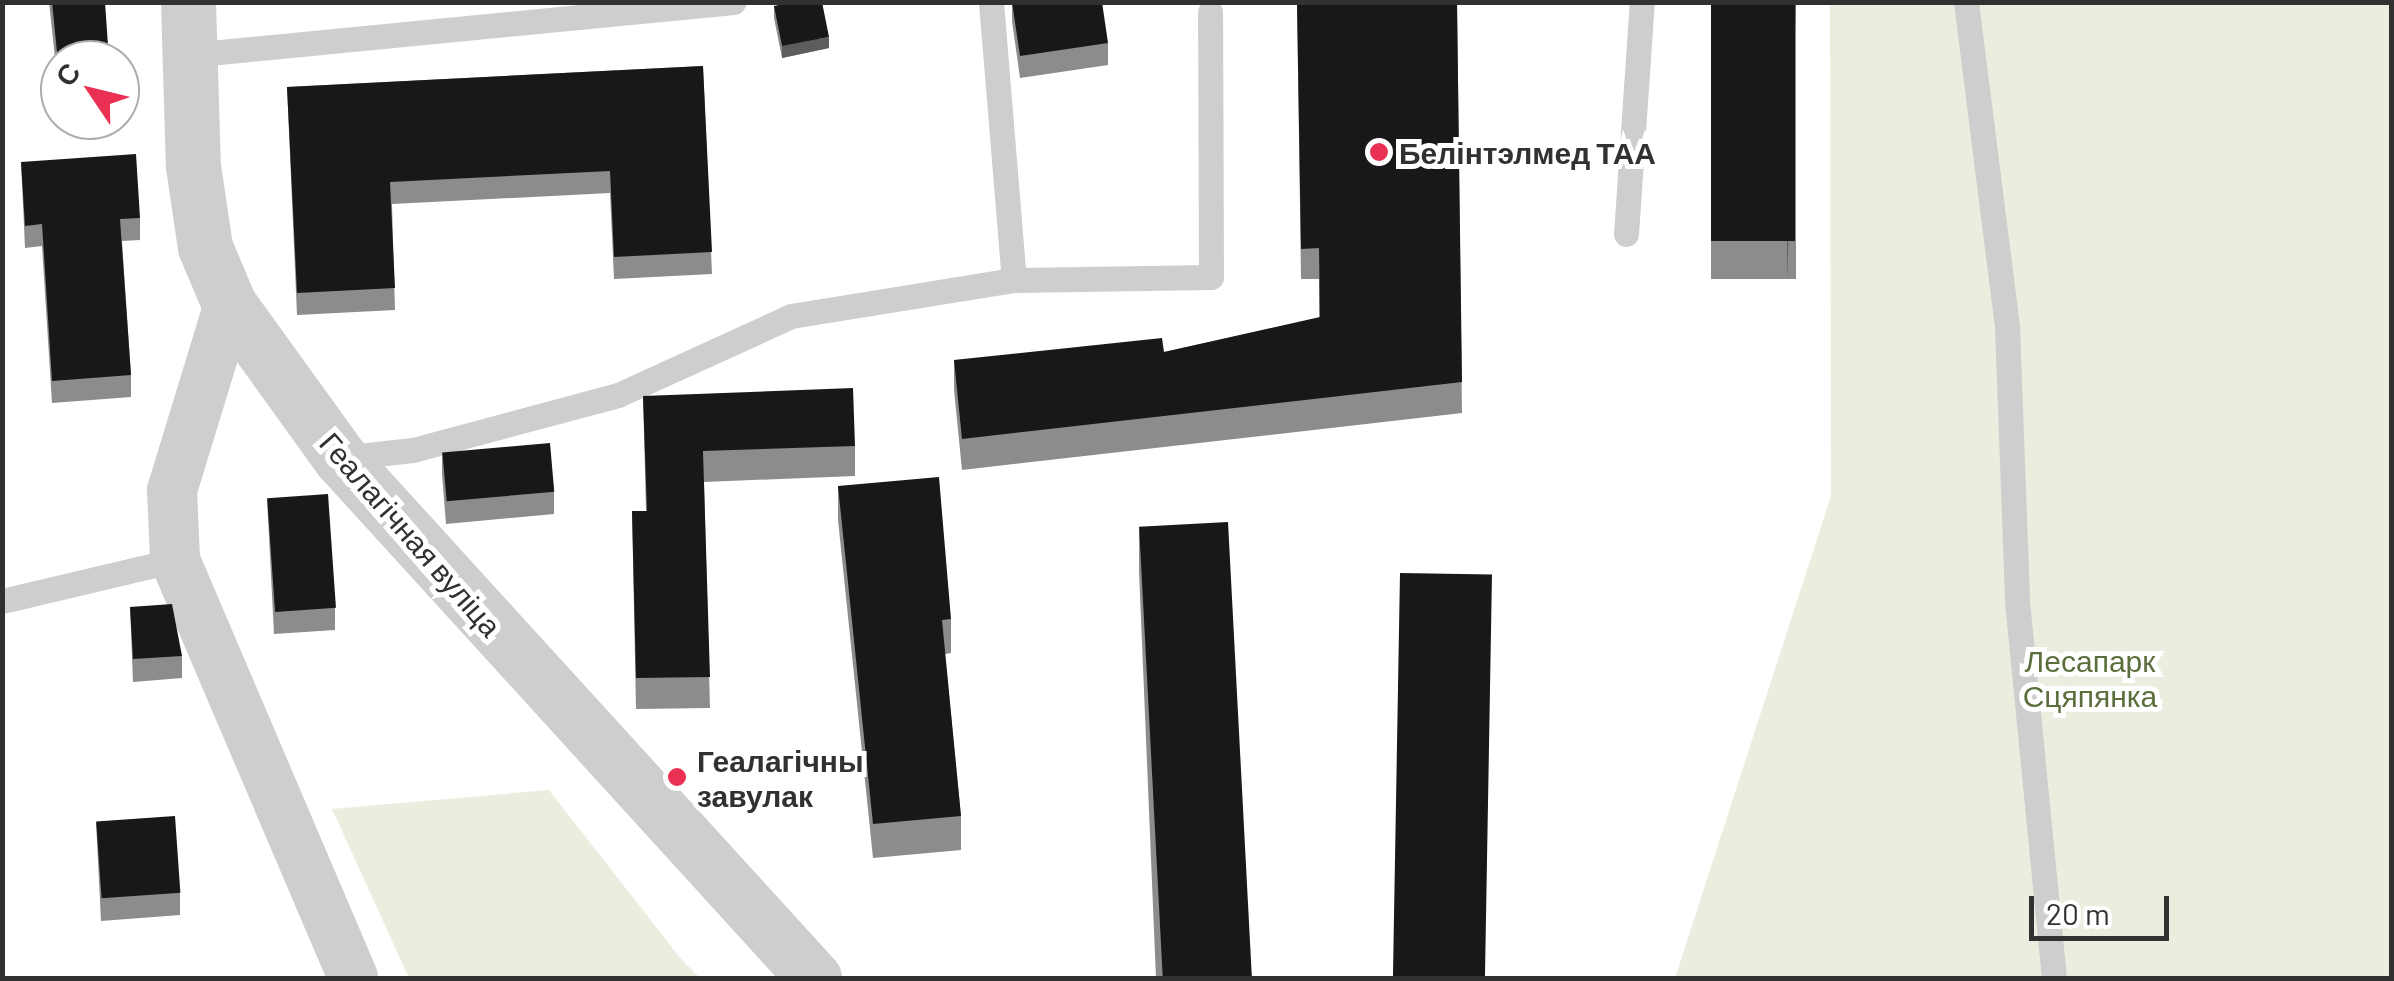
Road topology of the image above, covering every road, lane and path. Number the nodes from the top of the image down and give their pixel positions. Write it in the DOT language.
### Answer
graph roads {
  1 [pos="733,2"];
  2 [pos="992,2"];
  3 [pos="1642,2"];
  4 [pos="1966,2"];
  5 [pos="1210,12"];
  6 [pos="189,29"];
  7 [pos="1626,234"];
  8 [pos="1014,280"];
  9 [pos="229,304"];
  10 [pos="340,458"];
  11 [pos="175,560"];
  12 [pos="2,601"];
  13 [pos="353,978"];
  14 [pos="814,978"];
  15 [pos="2054,978"];
  1 -- 6 [label="lane"];
  2 -- 8 [label="lane"];
  3 -- 7 [label="lane"];
  4 -- 15 [label="lane"];
  5 -- 8 [label="lane"];
  6 -- 9 [label="street, Геалагічная вуліца"];
  8 -- 10 [label="lane"];
  9 -- 10 [label="street, Геалагічная вуліца"];
  9 -- 11 [label="street"];
  10 -- 14 [label="street, Геалагічная вуліца"];
  11 -- 12 [label="lane"];
  11 -- 13 [label="street"];
}
